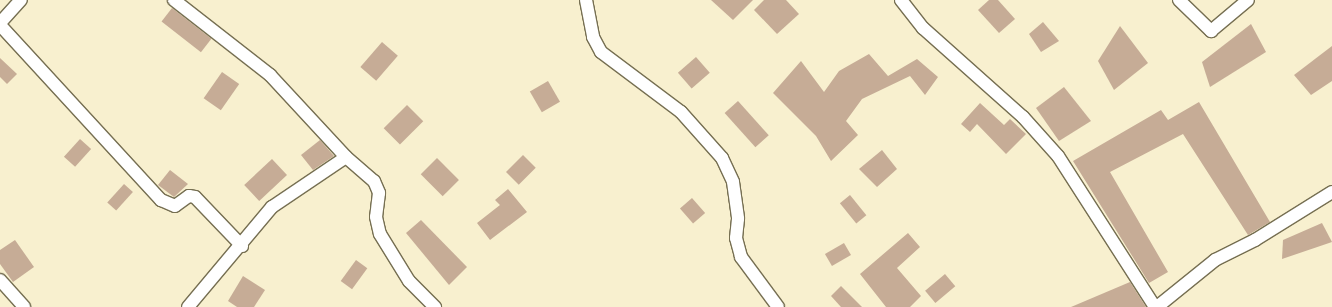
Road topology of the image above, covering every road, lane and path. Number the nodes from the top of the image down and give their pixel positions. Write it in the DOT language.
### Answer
graph roads {
  1 [pos="21,0"];
  2 [pos="174,0"];
  3 [pos="586,0"];
  4 [pos="901,0"];
  5 [pos="1179,0"];
  6 [pos="1248,0"];
  7 [pos="0,24"];
  8 [pos="346,157"];
  9 [pos="1332,192"];
  10 [pos="242,246"];
  11 [pos="0,280"];
  12 [pos="24,307"];
  13 [pos="188,307"];
  14 [pos="435,307"];
  15 [pos="778,307"];
  16 [pos="1156,307"];
  1 -- 7 [label="street"];
  2 -- 8 [label="street"];
  3 -- 15 [label="street"];
  4 -- 16 [label="street"];
  5 -- 6 [label="street"];
  7 -- 10 [label="street"];
  8 -- 10 [label="street"];
  8 -- 14 [label="street"];
  9 -- 16 [label="street"];
  10 -- 13 [label="street"];
  11 -- 12 [label="street"];
}
